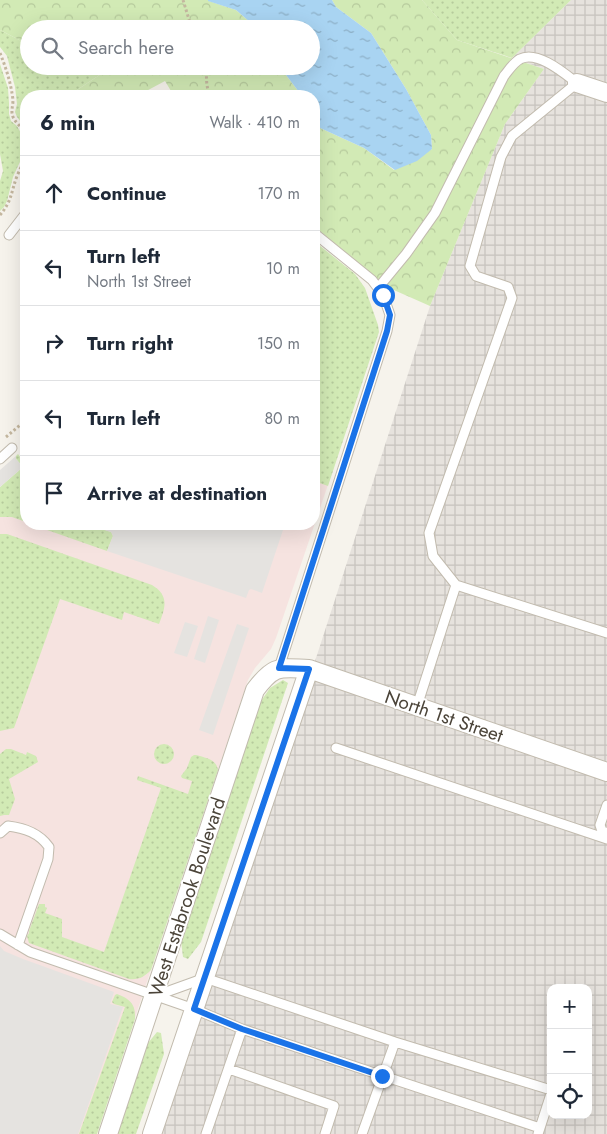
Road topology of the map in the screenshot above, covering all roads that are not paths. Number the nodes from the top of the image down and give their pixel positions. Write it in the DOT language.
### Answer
graph roads {
  1 [pos="577,82"];
  2 [pos="607,93"];
  3 [pos="20,221"];
  4 [pos="9,235"];
  5 [pos="320,238"];
  6 [pos="378,288"];
  7 [pos="12,448"];
  8 [pos="0,459"];
  9 [pos="456,585"];
  10 [pos="607,633"];
  11 [pos="279,668"];
  12 [pos="309,669"];
  13 [pos="417,706"];
  14 [pos="336,748"];
  15 [pos="607,772"];
  16 [pos="607,805"];
  17 [pos="0,832"];
  18 [pos="605,836"];
  19 [pos="0,934"];
  20 [pos="18,945"];
  21 [pos="205,978"];
  22 [pos="155,996"];
  23 [pos="194,1009"];
  24 [pos="242,1029"];
  25 [pos="395,1042"];
  26 [pos="229,1069"];
  27 [pos="382,1076"];
  28 [pos="547,1089"];
  29 [pos="547,1106"];
  30 [pos="539,1131"];
  31 [pos="108,1134"];
  32 [pos="152,1134"];
  33 [pos="206,1134"];
  34 [pos="325,1134"];
  35 [pos="362,1134"];
  1 -- 2 [label="street"];
  1 -- 6 [label="lane"];
  1 -- 9 [label="lane"];
  3 -- 4 [label="lane"];
  5 -- 6 [label="lane"];
  6 -- 11 [label="lane"];
  7 -- 8 [label="lane"];
  9 -- 10 [label="lane"];
  9 -- 13 [label="lane"];
  11 -- 12 [label="street, North 1st Street"];
  11 -- 22 [label="street, West Estabrook Boulevard"];
  12 -- 13 [label="street, North 1st Street"];
  12 -- 21 [label="street"];
  13 -- 15 [label="street, North 1st Street"];
  14 -- 18 [label="lane"];
  16 -- 18 [label="lane"];
  17 -- 20 [label="lane"];
  19 -- 20 [label="lane"];
  20 -- 22 [label="lane"];
  21 -- 22 [label="lane"];
  21 -- 23 [label="street"];
  21 -- 25 [label="lane"];
  22 -- 23 [label="lane"];
  22 -- 31 [label="street, West Estabrook Boulevard"];
  23 -- 24 [label="lane"];
  23 -- 32 [label="street"];
  24 -- 26 [label="lane"];
  24 -- 27 [label="lane"];
  25 -- 27 [label="lane"];
  25 -- 28 [label="lane"];
  26 -- 33 [label="lane"];
  26 -- 34 [label="lane"];
  27 -- 30 [label="lane"];
  27 -- 35 [label="lane"];
  29 -- 30 [label="lane"];
}
